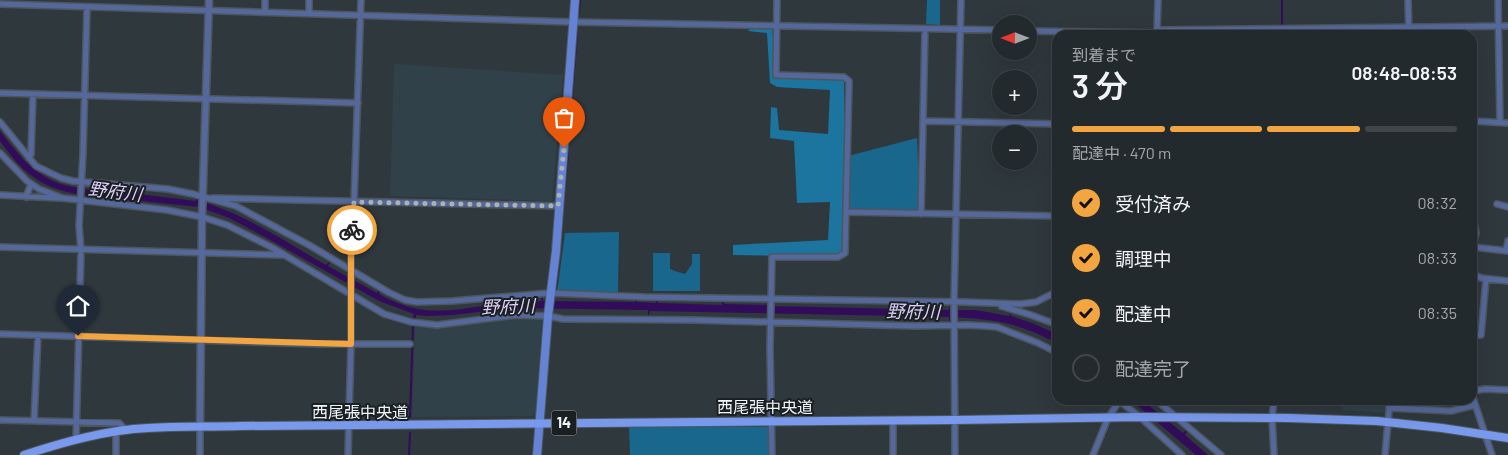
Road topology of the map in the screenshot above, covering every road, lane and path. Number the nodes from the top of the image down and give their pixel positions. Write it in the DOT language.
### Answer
graph roads {
  1 [pos="65,0"];
  2 [pos="209,0"];
  3 [pos="265,0"];
  4 [pos="309,0"];
  5 [pos="361,0"];
  6 [pos="575,0"];
  7 [pos="777,0"];
  8 [pos="960,0"];
  9 [pos="1158,0"];
  10 [pos="1408,0"];
  11 [pos="1498,0"];
  12 [pos="0,4"];
  13 [pos="65,7"];
  14 [pos="87,8"];
  15 [pos="209,10"];
  16 [pos="265,12"];
  17 [pos="309,14"];
  18 [pos="361,15"];
  19 [pos="574,22"];
  20 [pos="777,26"];
  21 [pos="1508,26"];
  22 [pos="1498,27"];
  23 [pos="1315,28"];
  24 [pos="1409,28"];
  25 [pos="925,29"];
  26 [pos="960,30"];
  27 [pos="992,30"];
  28 [pos="1157,30"];
  29 [pos="1252,30"];
  30 [pos="1038,31"];
  31 [pos="1052,31"];
  32 [pos="0,93"];
  33 [pos="33,94"];
  34 [pos="85,96"];
  35 [pos="206,98"];
  36 [pos="358,103"];
  37 [pos="923,121"];
  38 [pos="1477,121"];
  39 [pos="0,122"];
  40 [pos="958,122"];
  41 [pos="1500,122"];
  42 [pos="1508,123"];
  43 [pos="1052,124"];
  44 [pos="0,154"];
  45 [pos="29,158"];
  46 [pos="81,182"];
  47 [pos="31,184"];
  48 [pos="0,195"];
  49 [pos="26,197"];
  50 [pos="62,198"];
  51 [pos="206,198"];
  52 [pos="80,201"];
  53 [pos="354,202"];
  54 [pos="1497,204"];
  55 [pos="558,206"];
  56 [pos="1508,207"];
  57 [pos="847,212"];
  58 [pos="920,214"];
  59 [pos="957,214"];
  60 [pos="1052,216"];
  61 [pos="202,217"];
  62 [pos="1508,240"];
  63 [pos="0,247"];
  64 [pos="1477,247"];
  65 [pos="81,250"];
  66 [pos="1507,251"];
  67 [pos="202,253"];
  68 [pos="284,255"];
  69 [pos="351,270"];
  70 [pos="1477,276"];
  71 [pos="1486,279"];
  72 [pos="1508,281"];
  73 [pos="550,293"];
  74 [pos="351,295"];
  75 [pos="1052,295"];
  76 [pos="770,298"];
  77 [pos="954,302"];
  78 [pos="992,303"];
  79 [pos="548,316"];
  80 [pos="770,322"];
  81 [pos="1052,323"];
  82 [pos="954,325"];
  83 [pos="0,334"];
  84 [pos="38,335"];
  85 [pos="1477,335"];
  86 [pos="78,336"];
  87 [pos="202,340"];
  88 [pos="351,344"];
  89 [pos="410,344"];
  90 [pos="1052,350"];
  91 [pos="1477,390"];
  92 [pos="1508,390"];
  93 [pos="1116,405"];
  94 [pos="1125,405"];
  95 [pos="1162,405"];
  96 [pos="1273,405"];
  97 [pos="1389,405"];
  98 [pos="1475,405"];
  99 [pos="1389,408"];
  100 [pos="1140,417"];
  101 [pos="1176,417"];
  102 [pos="1108,418"];
  103 [pos="1272,418"];
  104 [pos="0,420"];
  105 [pos="893,420"];
  106 [pos="954,420"];
  107 [pos="34,421"];
  108 [pos="772,421"];
  109 [pos="76,422"];
  110 [pos="1387,422"];
  111 [pos="540,423"];
  112 [pos="348,426"];
  113 [pos="200,427"];
  114 [pos="126,430"];
  115 [pos="116,432"];
  116 [pos="1486,435"];
  117 [pos="1508,438"];
  118 [pos="76,440"];
  119 [pos="24,455"];
  120 [pos="116,455"];
  121 [pos="200,455"];
  122 [pos="348,455"];
  123 [pos="537,455"];
  124 [pos="772,455"];
  125 [pos="894,455"];
  126 [pos="955,455"];
  127 [pos="1093,455"];
  128 [pos="1182,455"];
  129 [pos="1221,455"];
  130 [pos="1274,455"];
  131 [pos="1386,455"];
  132 [pos="1492,455"];
  1 -- 13 [label="street"];
  2 -- 15 [label="street"];
  3 -- 16 [label="street"];
  4 -- 17 [label="street"];
  5 -- 18 [label="street"];
  6 -- 19 [label="main road"];
  7 -- 20 [label="street"];
  8 -- 26 [label="street"];
  9 -- 28 [label="street"];
  10 -- 24 [label="street"];
  11 -- 22 [label="street"];
  12 -- 13 [label="street"];
  13 -- 14 [label="street"];
  14 -- 15 [label="street"];
  14 -- 34 [label="street"];
  15 -- 16 [label="street"];
  15 -- 35 [label="street"];
  16 -- 17 [label="street"];
  17 -- 18 [label="street"];
  18 -- 19 [label="street"];
  18 -- 36 [label="street"];
  19 -- 20 [label="street"];
  19 -- 55 [label="main road"];
  20 -- 25 [label="street"];
  20 -- 57 [label="street"];
  21 -- 22 [label="street"];
  22 -- 24 [label="street"];
  22 -- 41 [label="street"];
  23 -- 24 [label="street"];
  23 -- 29 [label="street"];
  25 -- 26 [label="street"];
  25 -- 37 [label="street"];
  26 -- 27 [label="street"];
  26 -- 40 [label="street"];
  30 -- 31 [label="street"];
  32 -- 33 [label="street"];
  33 -- 34 [label="street"];
  33 -- 45 [label="street"];
  34 -- 35 [label="street"];
  34 -- 46 [label="street"];
  35 -- 36 [label="street"];
  35 -- 51 [label="street"];
  36 -- 53 [label="street"];
  37 -- 40 [label="street"];
  37 -- 58 [label="street"];
  38 -- 41 [label="street"];
  39 -- 45 [label="street"];
  40 -- 43 [label="street"];
  40 -- 59 [label="street"];
  41 -- 42 [label="street"];
  44 -- 47 [label="street"];
  45 -- 46 [label="street"];
  46 -- 51 [label="street"];
  46 -- 52 [label="street"];
  47 -- 49 [label="street"];
  47 -- 50 [label="street"];
  48 -- 49 [label="street"];
  49 -- 50 [label="street"];
  50 -- 52 [label="street"];
  51 -- 53 [label="street"];
  51 -- 61 [label="street"];
  51 -- 69 [label="street"];
  52 -- 61 [label="street"];
  52 -- 65 [label="street"];
  53 -- 55 [label="street"];
  53 -- 69 [label="street"];
  54 -- 56 [label="street"];
  55 -- 73 [label="main road"];
  57 -- 58 [label="street"];
  57 -- 76 [label="street"];
  58 -- 59 [label="street"];
  59 -- 60 [label="street"];
  59 -- 77 [label="street"];
  61 -- 67 [label="street"];
  61 -- 68 [label="street"];
  62 -- 66 [label="street"];
  63 -- 65 [label="street"];
  64 -- 66 [label="street"];
  65 -- 67 [label="street"];
  65 -- 86 [label="street"];
  67 -- 68 [label="street"];
  67 -- 87 [label="street"];
  68 -- 74 [label="street"];
  69 -- 73 [label="street"];
  69 -- 74 [label="street"];
  70 -- 71 [label="street"];
  71 -- 72 [label="street"];
  71 -- 85 [label="street"];
  73 -- 76 [label="street"];
  73 -- 79 [label="main road"];
  74 -- 79 [label="street"];
  74 -- 88 [label="street"];
  75 -- 78 [label="street"];
  76 -- 77 [label="street"];
  76 -- 80 [label="street"];
  77 -- 78 [label="street"];
  77 -- 82 [label="street"];
  78 -- 81 [label="street"];
  79 -- 80 [label="street"];
  79 -- 111 [label="main road"];
  80 -- 82 [label="street"];
  80 -- 108 [label="street"];
  82 -- 90 [label="street"];
  82 -- 106 [label="street"];
  83 -- 84 [label="street"];
  84 -- 86 [label="street"];
  84 -- 107 [label="street"];
  86 -- 87 [label="street"];
  86 -- 109 [label="street"];
  87 -- 88 [label="street"];
  87 -- 113 [label="street"];
  88 -- 89 [label="street"];
  88 -- 112 [label="street"];
  91 -- 92 [label="street"];
  93 -- 102 [label="street"];
  94 -- 100 [label="street"];
  95 -- 101 [label="street"];
  96 -- 103 [label="street"];
  97 -- 99 [label="street"];
  98 -- 99 [label="street"];
  98 -- 116 [label="street"];
  99 -- 110 [label="street"];
  100 -- 101 [label="main road, 西尾張中央道 / 14"];
  100 -- 102 [label="main road, 西尾張中央道 / 14"];
  100 -- 128 [label="street"];
  101 -- 103 [label="main road, 西尾張中央道 / 14"];
  101 -- 129 [label="street"];
  102 -- 106 [label="main road, 西尾張中央道 / 14"];
  102 -- 127 [label="street"];
  103 -- 110 [label="main road, 西尾張中央道 / 14"];
  103 -- 130 [label="street"];
  104 -- 107 [label="street"];
  105 -- 106 [label="main road, 西尾張中央道 / 14"];
  105 -- 108 [label="main road, 西尾張中央道 / 14"];
  105 -- 125 [label="street"];
  106 -- 126 [label="street"];
  107 -- 109 [label="street"];
  108 -- 111 [label="main road, 西尾張中央道 / 14"];
  108 -- 124 [label="street"];
  109 -- 114 [label="street"];
  109 -- 118 [label="street"];
  110 -- 116 [label="main road, 西尾張中央道 / 14"];
  110 -- 131 [label="street"];
  111 -- 112 [label="main road, 西尾張中央道 / 14"];
  111 -- 123 [label="main road"];
  112 -- 113 [label="main road, 西尾張中央道 / 14"];
  112 -- 122 [label="street"];
  113 -- 114 [label="main road, 西尾張中央道 / 14"];
  113 -- 121 [label="street"];
  114 -- 115 [label="main road, 西尾張中央道 / 14"];
  115 -- 118 [label="main road, 西尾張中央道 / 14"];
  115 -- 120 [label="street"];
  116 -- 117 [label="main road, 西尾張中央道 / 14"];
  116 -- 132 [label="street"];
  118 -- 119 [label="main road, 西尾張中央道 / 14"];
}
